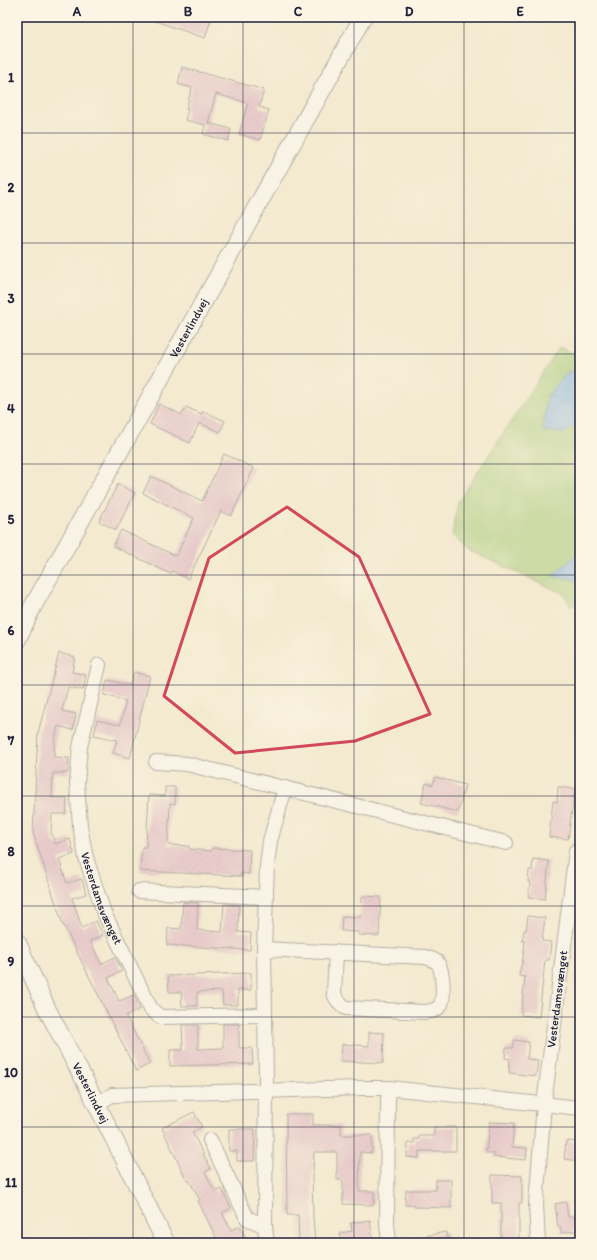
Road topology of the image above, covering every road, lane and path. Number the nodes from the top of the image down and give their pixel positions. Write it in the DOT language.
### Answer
graph roads {
  1 [pos="363,17"];
  2 [pos="17,640"];
  3 [pos="100,665"];
  4 [pos="156,762"];
  5 [pos="285,788"];
  6 [pos="506,843"];
  7 [pos="580,848"];
  8 [pos="139,891"];
  9 [pos="266,897"];
  10 [pos="17,942"];
  11 [pos="264,949"];
  12 [pos="336,952"];
  13 [pos="264,1015"];
  14 [pos="389,1088"];
  15 [pos="266,1090"];
  16 [pos="97,1104"];
  17 [pos="544,1104"];
  18 [pos="580,1108"];
  19 [pos="210,1140"];
  20 [pos="265,1226"];
  21 [pos="166,1243"];
  22 [pos="267,1243"];
  23 [pos="389,1243"];
  24 [pos="538,1243"];
  1 -- 2 [label="street, Vesterlindvej"];
  3 -- 13 [label="street, Vesterdamsvænget"];
  4 -- 5 [label="street"];
  5 -- 6 [label="street"];
  5 -- 9 [label="street"];
  7 -- 17 [label="street, Vesterdamsvænget"];
  8 -- 9 [label="street"];
  9 -- 11 [label="street"];
  10 -- 16 [label="street, Vesterlindvej"];
  11 -- 12 [label="street"];
  11 -- 13 [label="street"];
  12 -- 12 [label="street"];
  13 -- 15 [label="street"];
  14 -- 15 [label="street"];
  14 -- 17 [label="street"];
  14 -- 23 [label="street"];
  15 -- 16 [label="street"];
  15 -- 20 [label="street"];
  16 -- 21 [label="street, Vesterlindvej"];
  17 -- 18 [label="street"];
  17 -- 24 [label="street, Vesterdamsvænget"];
  19 -- 20 [label="street"];
  20 -- 22 [label="street"];
}
